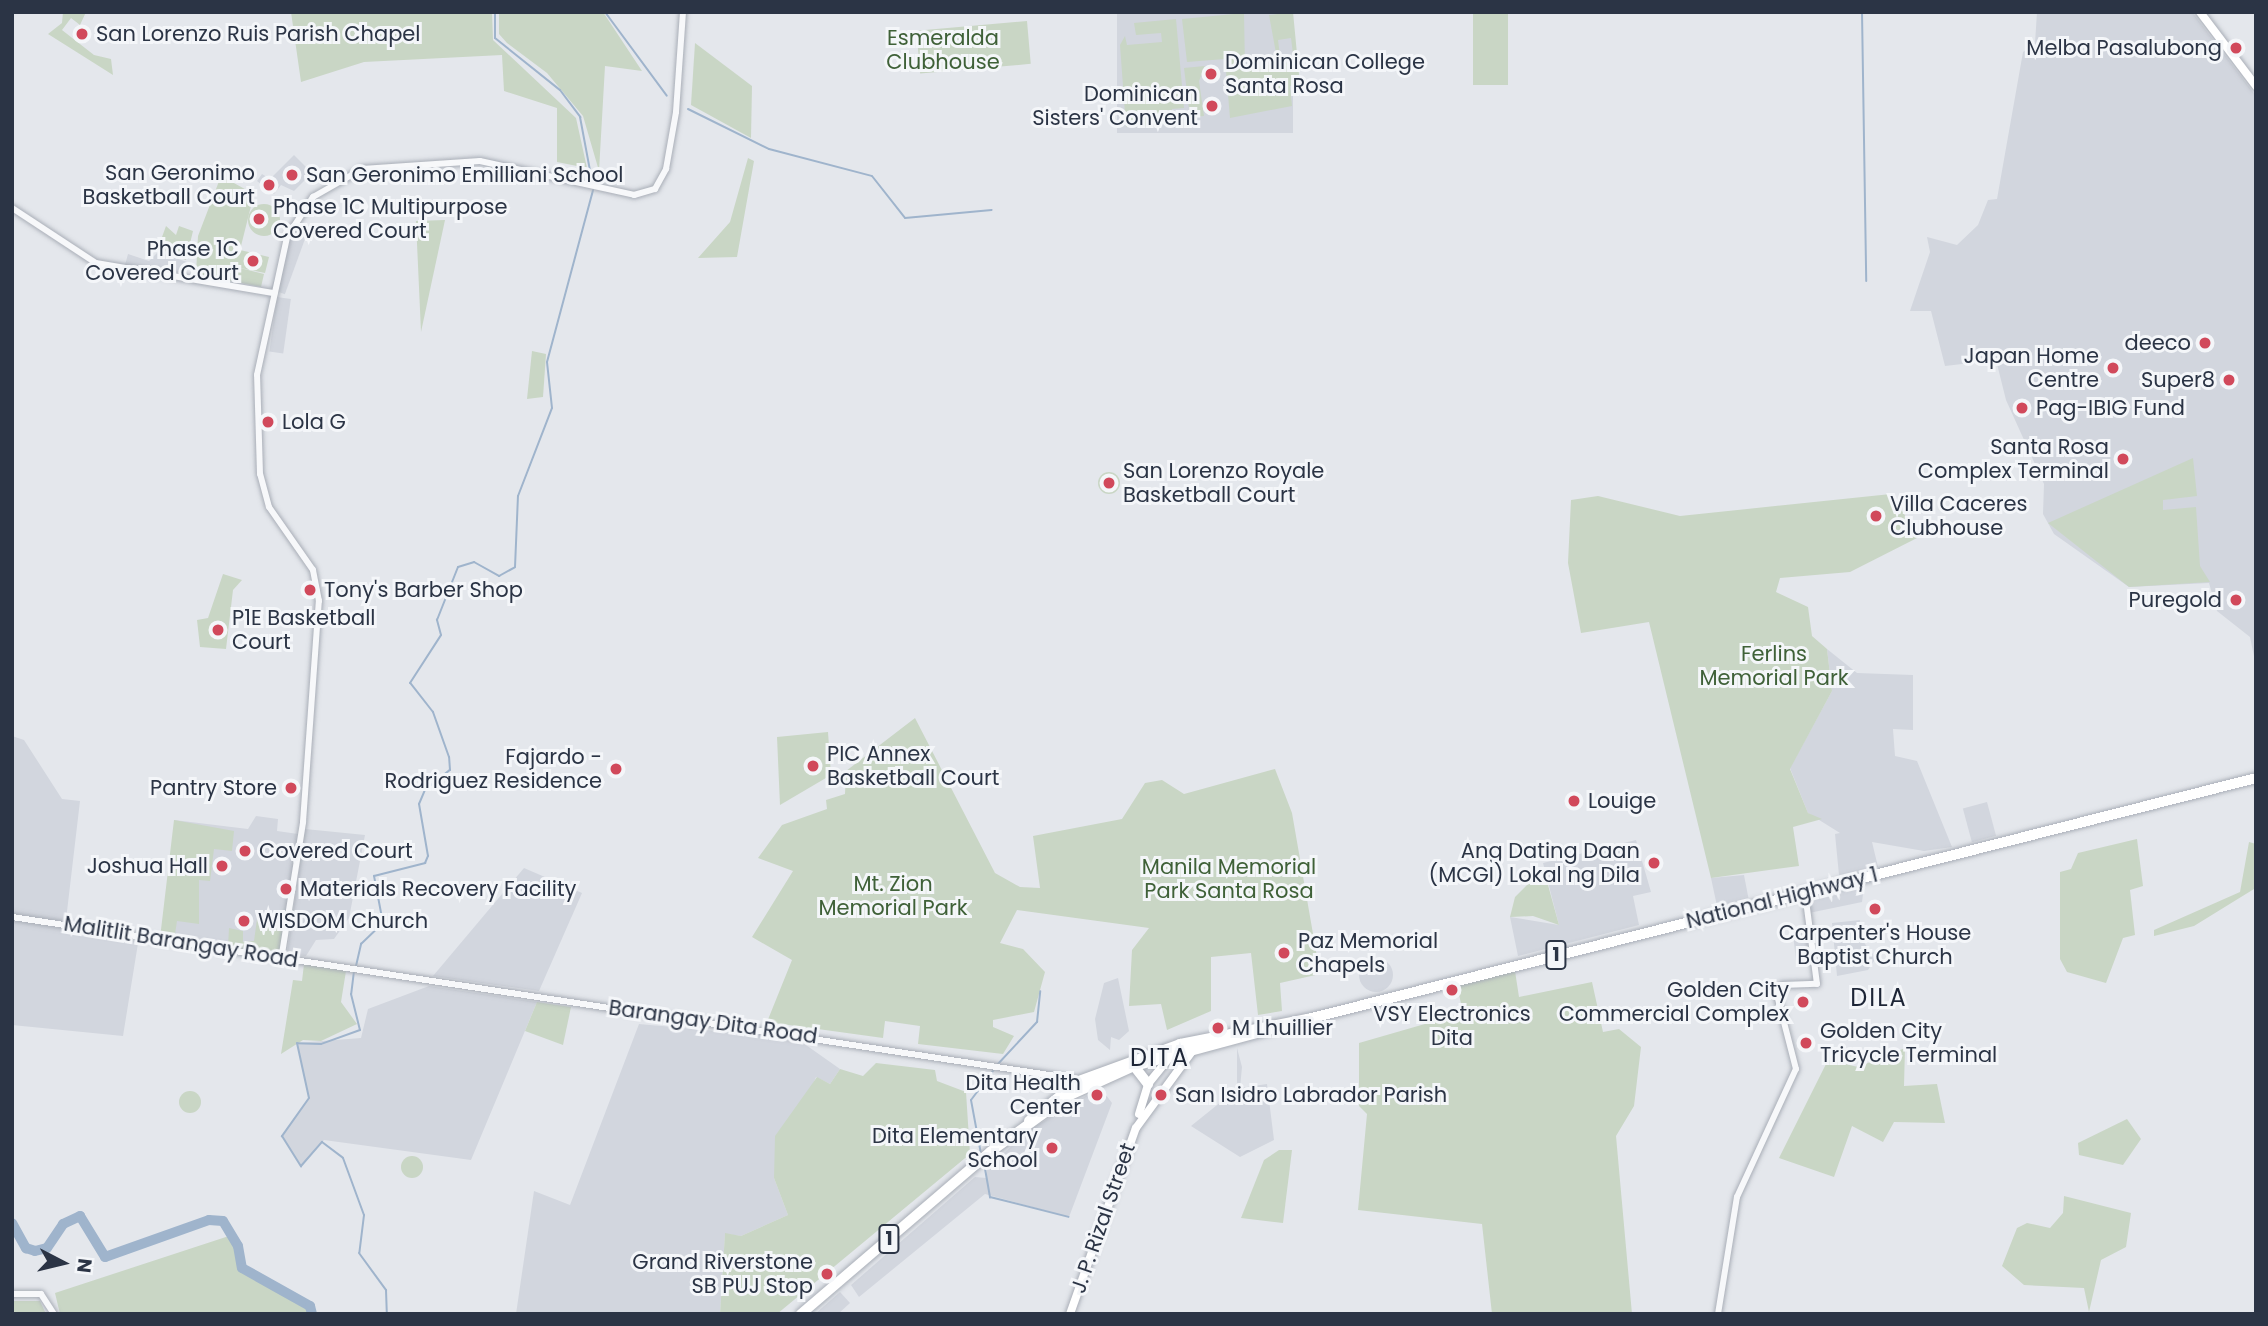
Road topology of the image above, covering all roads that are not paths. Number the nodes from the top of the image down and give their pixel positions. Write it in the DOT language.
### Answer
graph roads {
  1 [pos="683,12"];
  2 [pos="2200,12"];
  3 [pos="2256,86"];
  4 [pos="12,208"];
  5 [pos="274,293"];
  6 [pos="2256,778"];
  7 [pos="1805,893"];
  8 [pos="12,917"];
  9 [pos="281,960"];
  10 [pos="362,969"];
  11 [pos="1180,1044"];
  12 [pos="1196,1045"];
  13 [pos="1171,1055"];
  14 [pos="1134,1066"];
  15 [pos="1065,1073"];
  16 [pos="1084,1083"];
  17 [pos="1148,1084"];
  18 [pos="1065,1090"];
  19 [pos="1028,1121"];
  20 [pos="1138,1124"];
  21 [pos="12,1294"];
  22 [pos="54,1314"];
  23 [pos="801,1314"];
  24 [pos="1070,1314"];
  25 [pos="1718,1314"];
  1 -- 5 [label="street"];
  2 -- 3 [label="main road"];
  4 -- 5 [label="street"];
  5 -- 9 [label="street"];
  6 -- 7 [label="highway, National Highway 1 / 1"];
  7 -- 12 [label="highway, National Highway 1 / 1"];
  7 -- 25 [label="street"];
  8 -- 9 [label="street, Malitlit Barangay Road"];
  9 -- 10 [label="street, Malitlit Barangay Road"];
  10 -- 15 [label="street, Barangay Dita Road"];
  11 -- 12 [label="highway, National Highway 1 / 1"];
  11 -- 13 [label="main road, J. P. Rizal Street"];
  11 -- 16 [label="highway, National Highway 1 / 1"];
  12 -- 13 [label="highway, National Highway 1 / 1"];
  12 -- 20 [label="main road, J. P. Rizal Street"];
  13 -- 14 [label="highway, National Highway 1 / 1"];
  13 -- 17 [label="main road, J. P. Rizal Street"];
  14 -- 16 [label="highway, National Highway 1 / 1"];
  14 -- 17 [label="highway"];
  15 -- 16 [label="street, Barangay Dita Road"];
  15 -- 18 [label="street"];
  16 -- 18 [label="highway, National Highway 1 / 1"];
  16 -- 19 [label="highway, National Highway 1 / 1"];
  17 -- 20 [label="main road, J. P. Rizal Street"];
  18 -- 19 [label="highway, National Highway 1 / 1"];
  19 -- 23 [label="highway, National Highway 1 / 1"];
  20 -- 24 [label="main road, J. P. Rizal Street"];
  21 -- 22 [label="street"];
}
